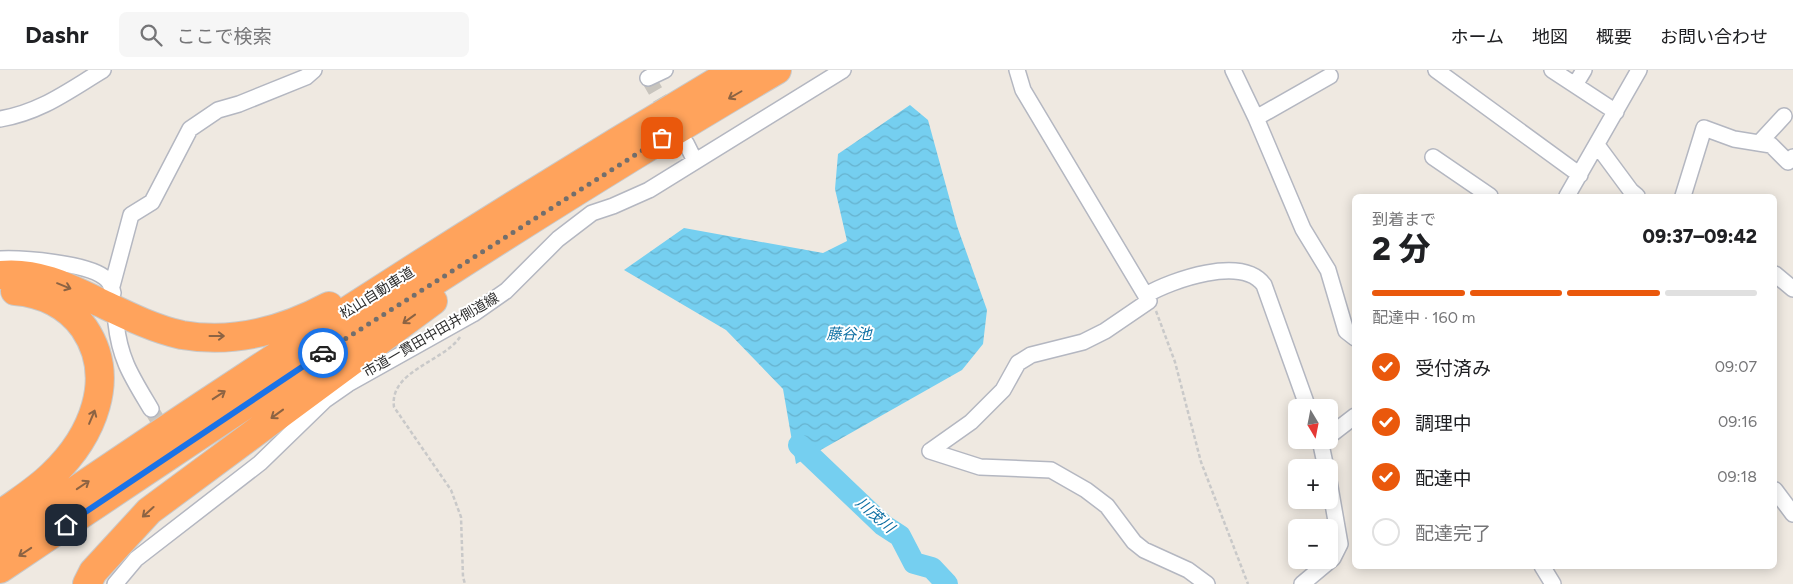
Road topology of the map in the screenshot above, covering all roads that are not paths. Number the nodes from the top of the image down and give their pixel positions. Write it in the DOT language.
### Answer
graph roads {
  1 [pos="103,70"];
  2 [pos="314,70"];
  3 [pos="665,70"];
  4 [pos="736,70"];
  5 [pos="778,70"];
  6 [pos="843,70"];
  7 [pos="1017,70"];
  8 [pos="1233,70"];
  9 [pos="1436,70"];
  10 [pos="1552,70"];
  11 [pos="1584,70"];
  12 [pos="1639,70"];
  13 [pos="1330,76"];
  14 [pos="648,78"];
  15 [pos="1575,85"];
  16 [pos="1616,112"];
  17 [pos="1784,116"];
  18 [pos="1256,118"];
  19 [pos="0,119"];
  20 [pos="622,137"];
  21 [pos="674,140"];
  22 [pos="1759,143"];
  23 [pos="1597,145"];
  24 [pos="1793,157"];
  25 [pos="1434,158"];
  26 [pos="695,161"];
  27 [pos="1580,175"];
  28 [pos="1487,194"];
  29 [pos="1568,194"];
  30 [pos="1634,194"];
  31 [pos="1684,194"];
  32 [pos="0,259"];
  33 [pos="0,275"];
  34 [pos="1777,276"];
  35 [pos="1793,289"];
  36 [pos="0,293"];
  37 [pos="1148,298"];
  38 [pos="116,323"];
  39 [pos="1352,336"];
  40 [pos="1305,399"];
  41 [pos="151,409"];
  42 [pos="1352,418"];
  43 [pos="1338,428"];
  44 [pos="197,487"];
  45 [pos="1777,493"];
  46 [pos="206,504"];
  47 [pos="1334,509"];
  48 [pos="1793,514"];
  49 [pos="0,515"];
  50 [pos="0,542"];
  51 [pos="0,569"];
  52 [pos="1544,569"];
  53 [pos="87,584"];
  54 [pos="115,584"];
  55 [pos="1208,584"];
  56 [pos="1302,584"];
  57 [pos="1553,584"];
  1 -- 19 [label="street"];
  2 -- 32 [label="street"];
  3 -- 14 [label="street"];
  4 -- 20 [label="highway, 松山自動車道"];
  5 -- 21 [label="highway, 松山自動車道, one-way"];
  6 -- 26 [label="street, 市道一貫田中田井側道線"];
  7 -- 37 [label="street"];
  8 -- 18 [label="street"];
  9 -- 27 [label="street"];
  10 -- 15 [label="street"];
  11 -- 15 [label="street"];
  12 -- 16 [label="street"];
  13 -- 18 [label="street"];
  15 -- 16 [label="street"];
  16 -- 23 [label="street"];
  17 -- 22 [label="street"];
  18 -- 39 [label="street"];
  33 -- 20 [label="highway, one-way"];
  50 -- 20 [label="highway, 松山自動車道, one-way"];
  21 -- 26 [label="street"];
  21 -- 51 [label="highway, 松山自動車道, one-way"];
  21 -- 53 [label="highway, one-way"];
  22 -- 24 [label="street"];
  22 -- 31 [label="street"];
  23 -- 27 [label="street"];
  23 -- 30 [label="street"];
  25 -- 28 [label="street"];
  26 -- 46 [label="street, 市道一貫田中田井側道線"];
  27 -- 29 [label="street"];
  34 -- 35 [label="street"];
  49 -- 36 [label="highway, one-way"];
  37 -- 40 [label="street"];
  37 -- 55 [label="street"];
  38 -- 41 [label="street"];
  42 -- 43 [label="street"];
  44 -- 46 [label="street"];
  45 -- 48 [label="street"];
  46 -- 54 [label="street, 市道一貫田中田井側道線"];
  47 -- 56 [label="street"];
  52 -- 57 [label="street"];
}
